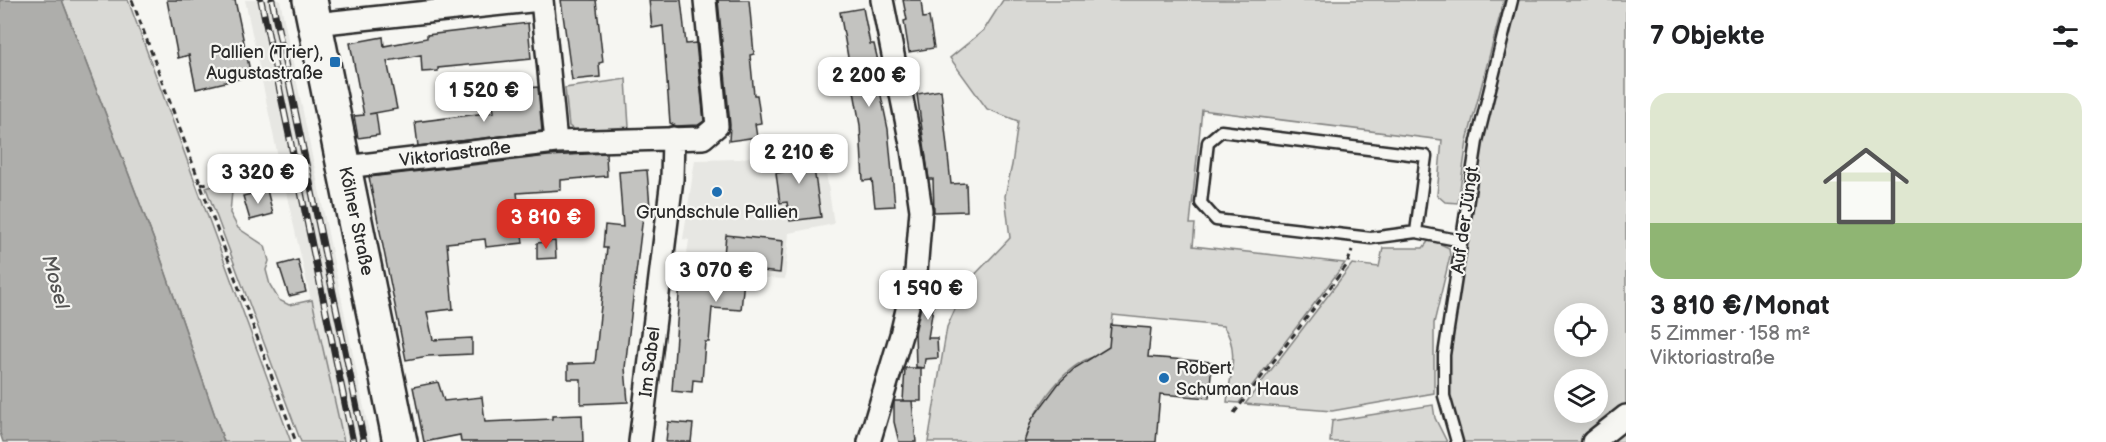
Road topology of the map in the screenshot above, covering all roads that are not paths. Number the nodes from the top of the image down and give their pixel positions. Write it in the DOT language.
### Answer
graph roads {
  1 [pos="541,0"];
  2 [pos="705,0"];
  3 [pos="882,0"];
  4 [pos="1512,0"];
  5 [pos="313,12"];
  6 [pos="673,138"];
  7 [pos="556,142"];
  8 [pos="345,167"];
  9 [pos="1416,232"];
  10 [pos="1462,242"];
  11 [pos="1626,416"];
  12 [pos="400,442"];
  13 [pos="640,442"];
  14 [pos="869,442"];
  15 [pos="1457,442"];
  16 [pos="1593,442"];
  1 -- 5 [label="street"];
  1 -- 7 [label="street"];
  2 -- 6 [label="street, Viktoriastraße"];
  3 -- 14 [label="street"];
  4 -- 10 [label="lane, Auf der Jüngt"];
  5 -- 8 [label="main road, Kölner Straße"];
  6 -- 7 [label="street, Viktoriastraße"];
  6 -- 13 [label="street, Im Sabel"];
  7 -- 8 [label="street, Viktoriastraße"];
  8 -- 12 [label="main road, Kölner Straße"];
  9 -- 9 [label="lane"];
  9 -- 10 [label="lane"];
  10 -- 15 [label="lane, Auf der Jüngt"];
  11 -- 16 [label="street"];
}
